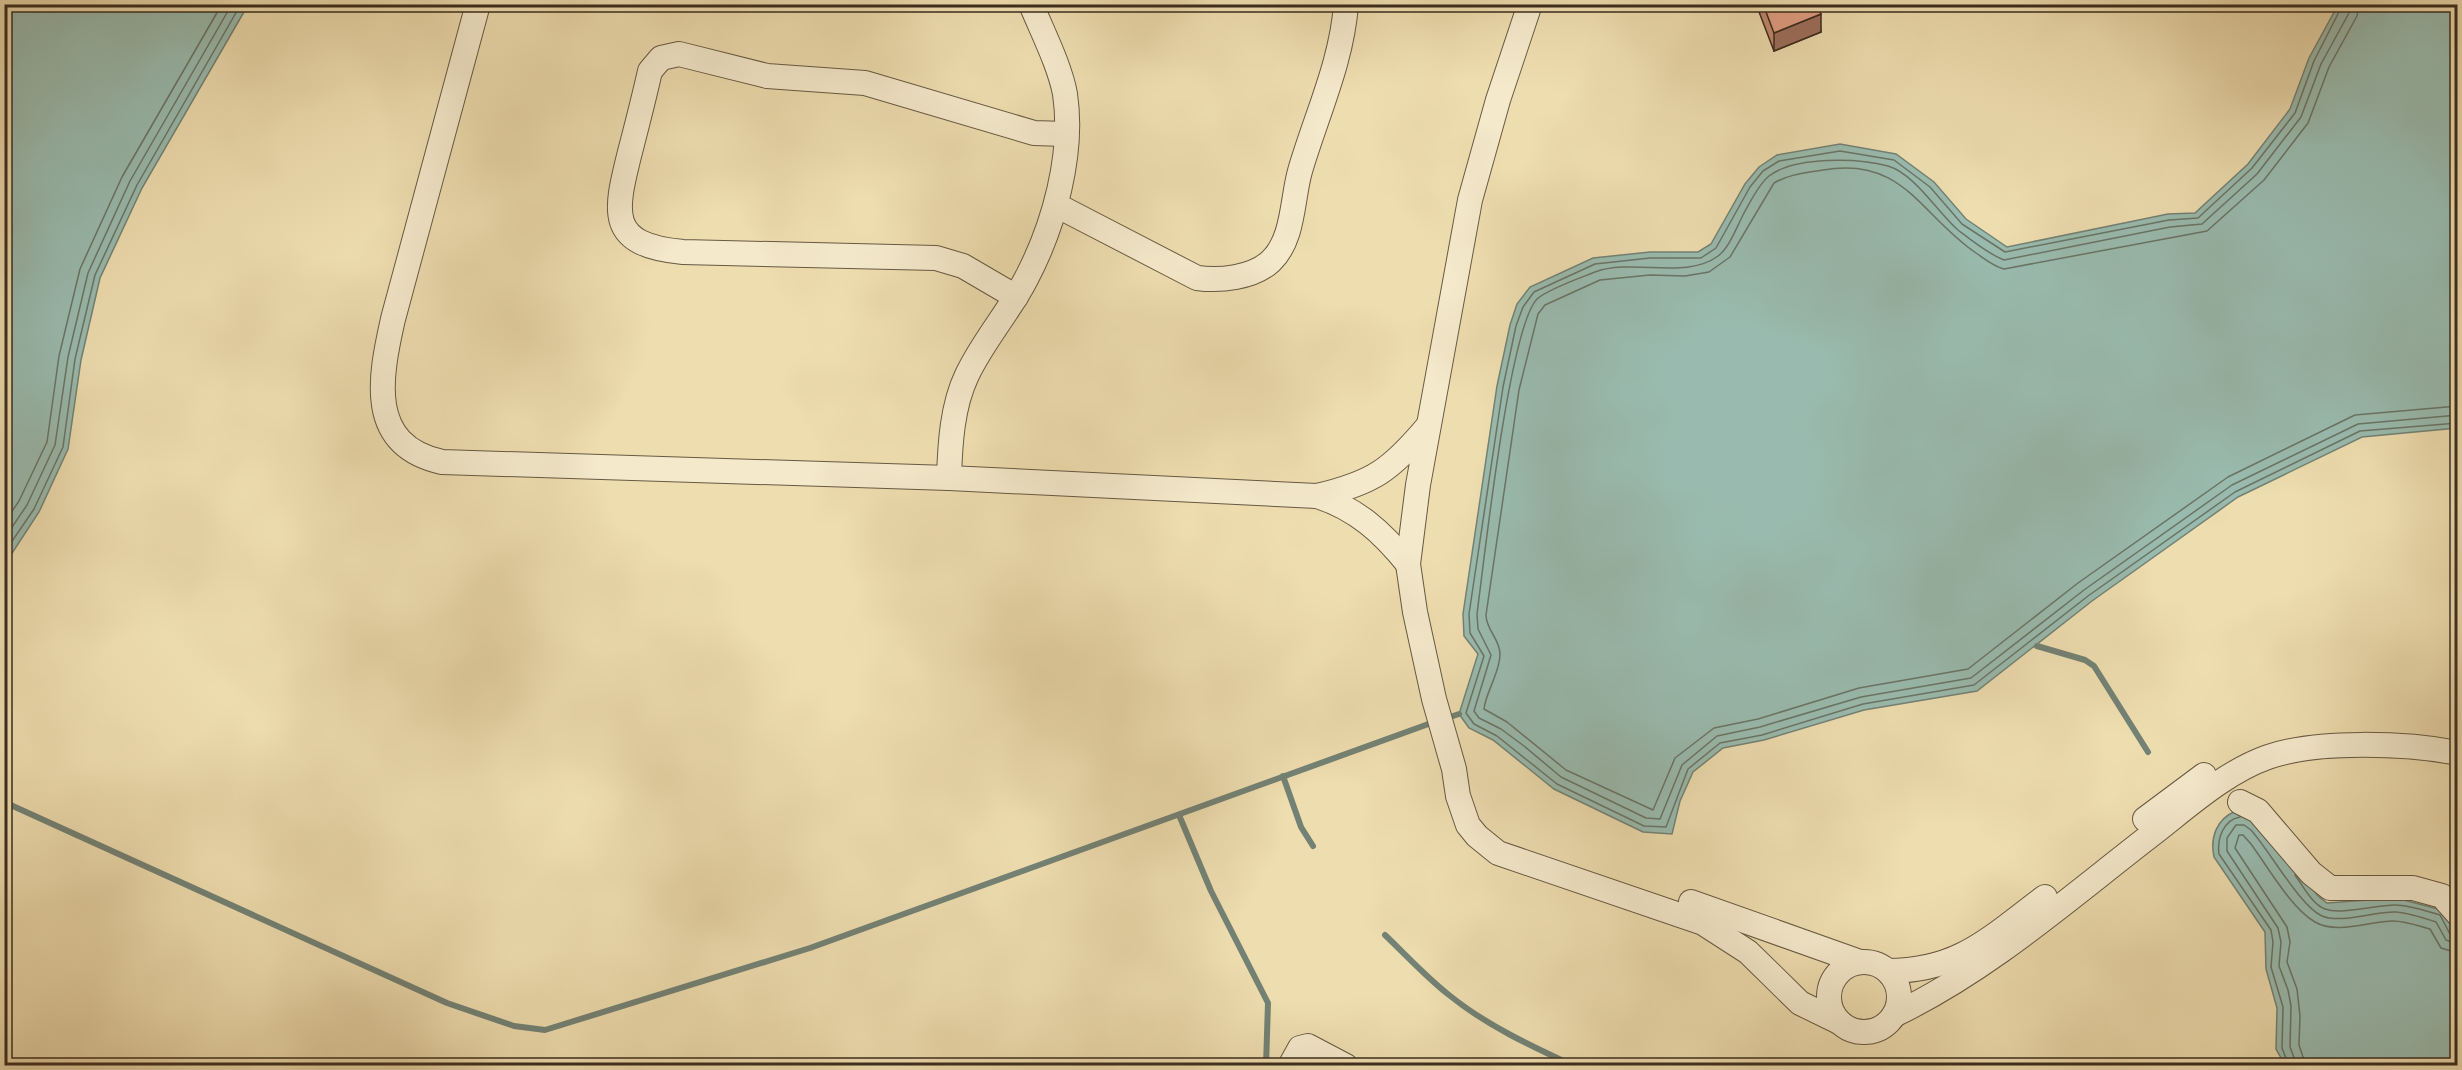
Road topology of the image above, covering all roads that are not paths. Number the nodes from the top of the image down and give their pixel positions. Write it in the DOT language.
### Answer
graph roads {
  1 [pos="478,4"];
  2 [pos="1031,4"];
  3 [pos="1346,4"];
  4 [pos="1530,4"];
  5 [pos="1065,134"];
  6 [pos="1056,205"];
  7 [pos="1016,297"];
  8 [pos="1428,426"];
  9 [pos="949,478"];
  10 [pos="1317,496"];
  11 [pos="1408,564"];
  12 [pos="2457,740"];
  13 [pos="2457,753"];
  14 [pos="1454,769"];
  15 [pos="2240,802"];
  16 [pos="2457,914"];
  17 [pos="1860,962"];
  18 [pos="1888,971"];
  19 [pos="1894,1015"];
  20 [pos="1839,1022"];
  21 [pos="1290,1065"];
  22 [pos="1346,1065"];
  1 -- 9 [label="street"];
  2 -- 5 [label="street"];
  3 -- 6 [label="street"];
  4 -- 8 [label="street"];
  5 -- 6 [label="street"];
  5 -- 7 [label="street"];
  6 -- 7 [label="street"];
  7 -- 9 [label="street"];
  8 -- 10 [label="street"];
  8 -- 11 [label="street"];
  9 -- 10 [label="street"];
  10 -- 11 [label="street"];
  11 -- 14 [label="street"];
  12 -- 18 [label="street"];
  13 -- 19 [label="street"];
  14 -- 17 [label="street"];
  14 -- 20 [label="street"];
  15 -- 16 [label="street"];
  17 -- 18 [label="street"];
  17 -- 20 [label="street"];
  18 -- 19 [label="street"];
  19 -- 20 [label="street"];
  21 -- 22 [label="street"];
}
